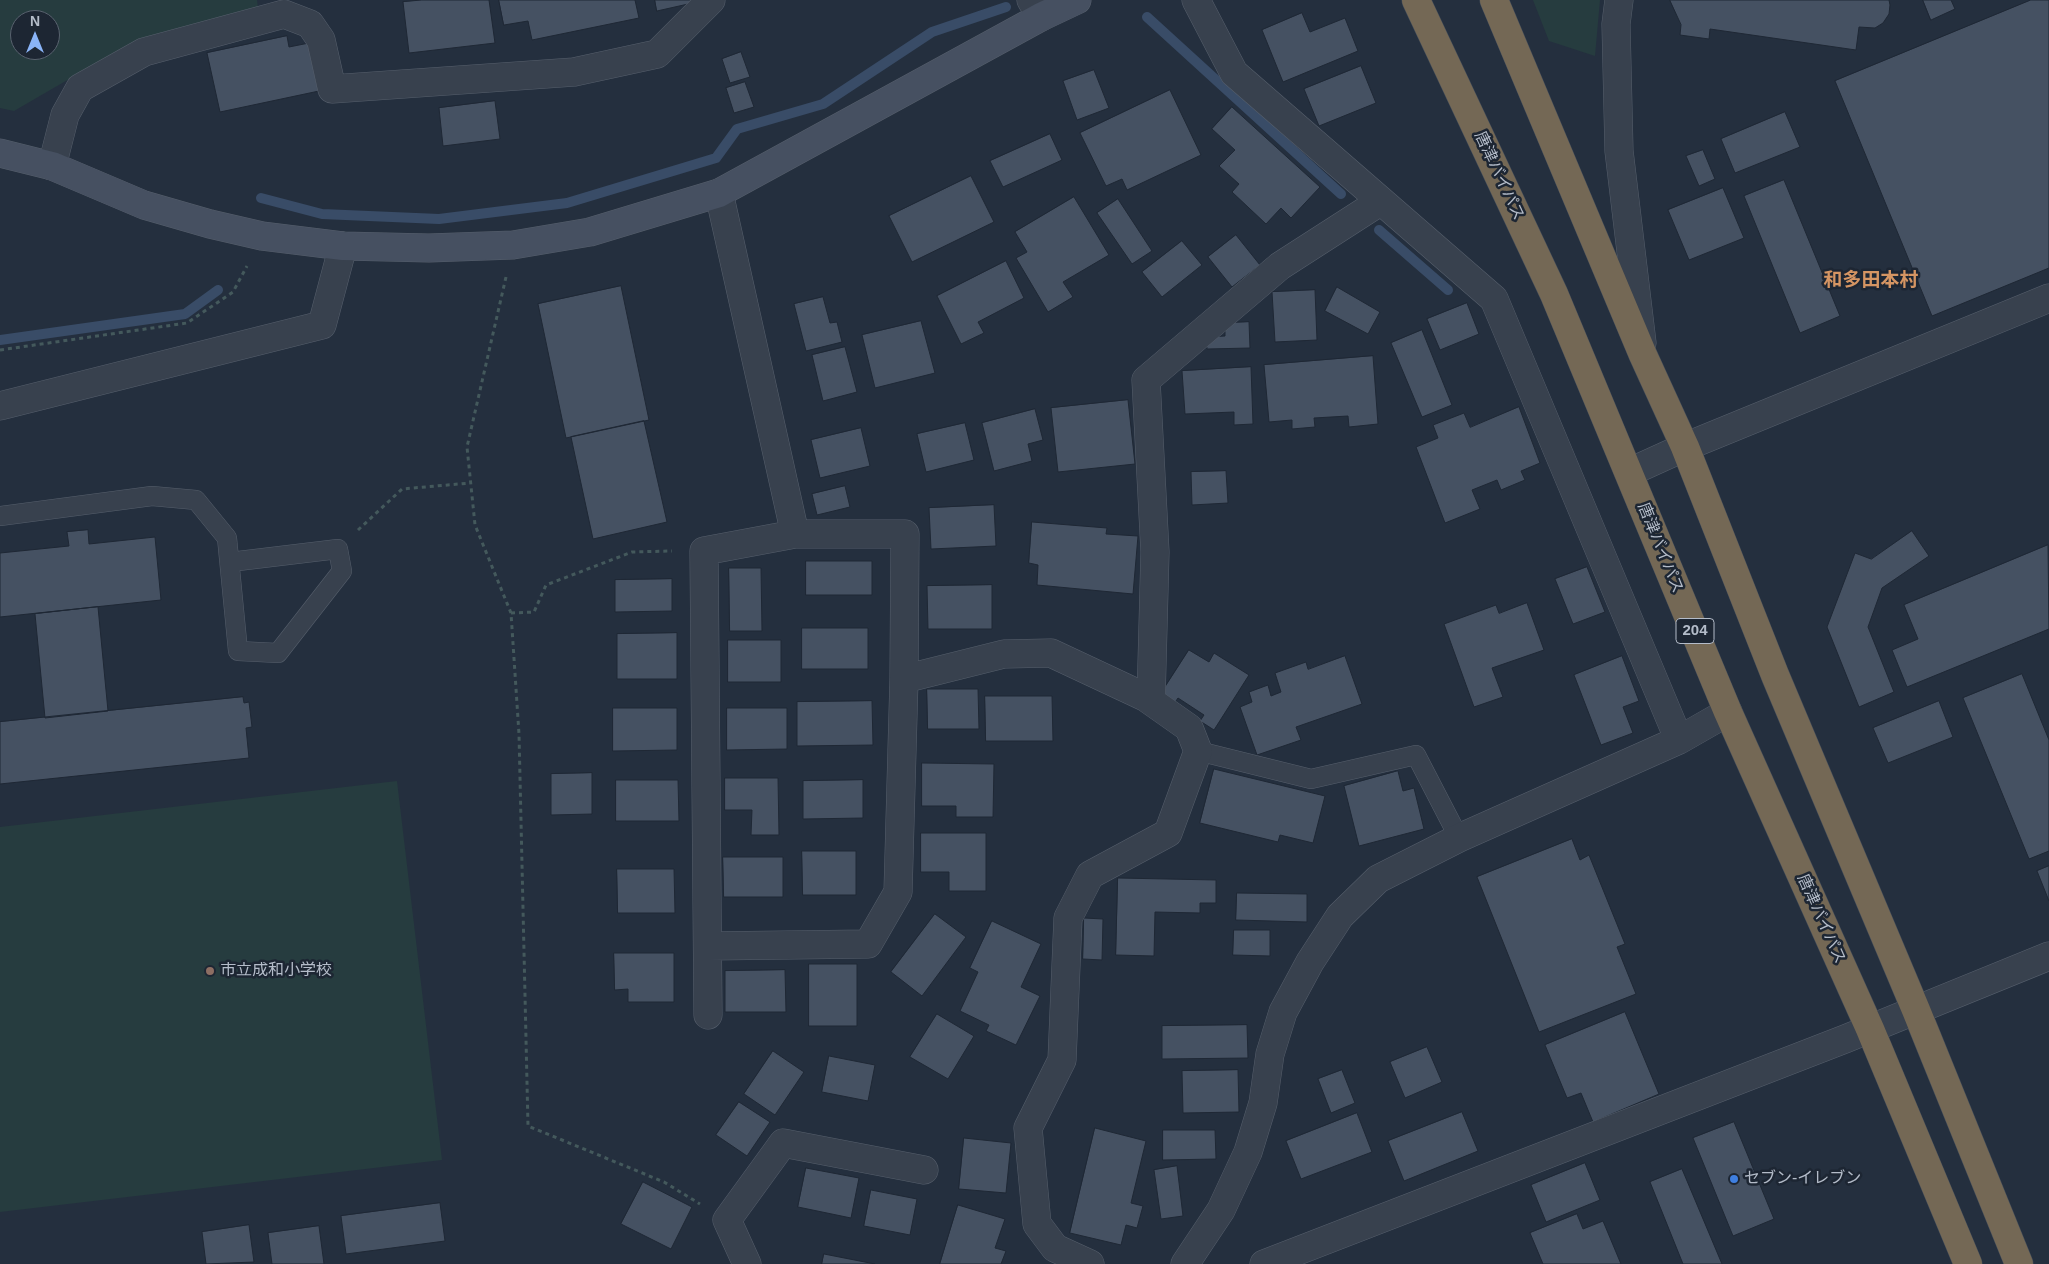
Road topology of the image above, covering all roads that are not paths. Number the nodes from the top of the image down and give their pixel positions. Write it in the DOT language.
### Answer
graph roads {
  1 [pos="711,0"];
  2 [pos="1078,0"];
  3 [pos="1196,0"];
  4 [pos="1416,0"];
  5 [pos="1494,0"];
  6 [pos="1619,0"];
  7 [pos="1036,8"];
  8 [pos="0,153"];
  9 [pos="52,166"];
  10 [pos="719,193"];
  11 [pos="1381,200"];
  12 [pos="343,246"];
  13 [pos="2049,298"];
  14 [pos="1643,355"];
  15 [pos="0,406"];
  16 [pos="1685,447"];
  17 [pos="1630,472"];
  18 [pos="0,516"];
  19 [pos="795,534"];
  20 [pos="230,562"];
  21 [pos="904,679"];
  22 [pos="1151,701"];
  23 [pos="1728,712"];
  24 [pos="1679,740"];
  25 [pos="1198,751"];
  26 [pos="1459,838"];
  27 [pos="708,946"];
  28 [pos="2049,956"];
  29 [pos="1916,1010"];
  30 [pos="708,1015"];
  31 [pos="1870,1029"];
  32 [pos="924,1170"];
  33 [pos="747,1264"];
  34 [pos="1090,1264"];
  35 [pos="1185,1264"];
  36 [pos="1264,1264"];
  37 [pos="1968,1264"];
  38 [pos="2019,1264"];
  1 -- 9 [label="street"];
  2 -- 7 [label="street"];
  3 -- 11 [label="street"];
  4 -- 17 [label="highway, 唐津バイパス / 204"];
  5 -- 14 [label="highway"];
  6 -- 14 [label="street"];
  7 -- 10 [label="street"];
  8 -- 9 [label="street"];
  9 -- 12 [label="street"];
  10 -- 12 [label="street"];
  10 -- 19 [label="street"];
  11 -- 22 [label="street"];
  11 -- 24 [label="street"];
  12 -- 15 [label="street"];
  13 -- 16 [label="street"];
  14 -- 16 [label="highway"];
  16 -- 17 [label="street"];
  16 -- 29 [label="highway"];
  17 -- 23 [label="highway, 唐津バイパス / 204"];
  18 -- 20 [label="lane"];
  19 -- 21 [label="street"];
  19 -- 27 [label="street"];
  20 -- 20 [label="lane"];
  21 -- 22 [label="street"];
  21 -- 27 [label="street"];
  22 -- 25 [label="street"];
  23 -- 24 [label="street"];
  23 -- 31 [label="highway, 唐津バイパス / 204"];
  24 -- 26 [label="street"];
  25 -- 26 [label="lane"];
  25 -- 34 [label="street"];
  26 -- 35 [label="street"];
  27 -- 30 [label="street"];
  28 -- 29 [label="street"];
  29 -- 31 [label="street"];
  29 -- 38 [label="highway"];
  31 -- 36 [label="street"];
  31 -- 37 [label="highway, 唐津バイパス / 204"];
  32 -- 33 [label="street"];
}
